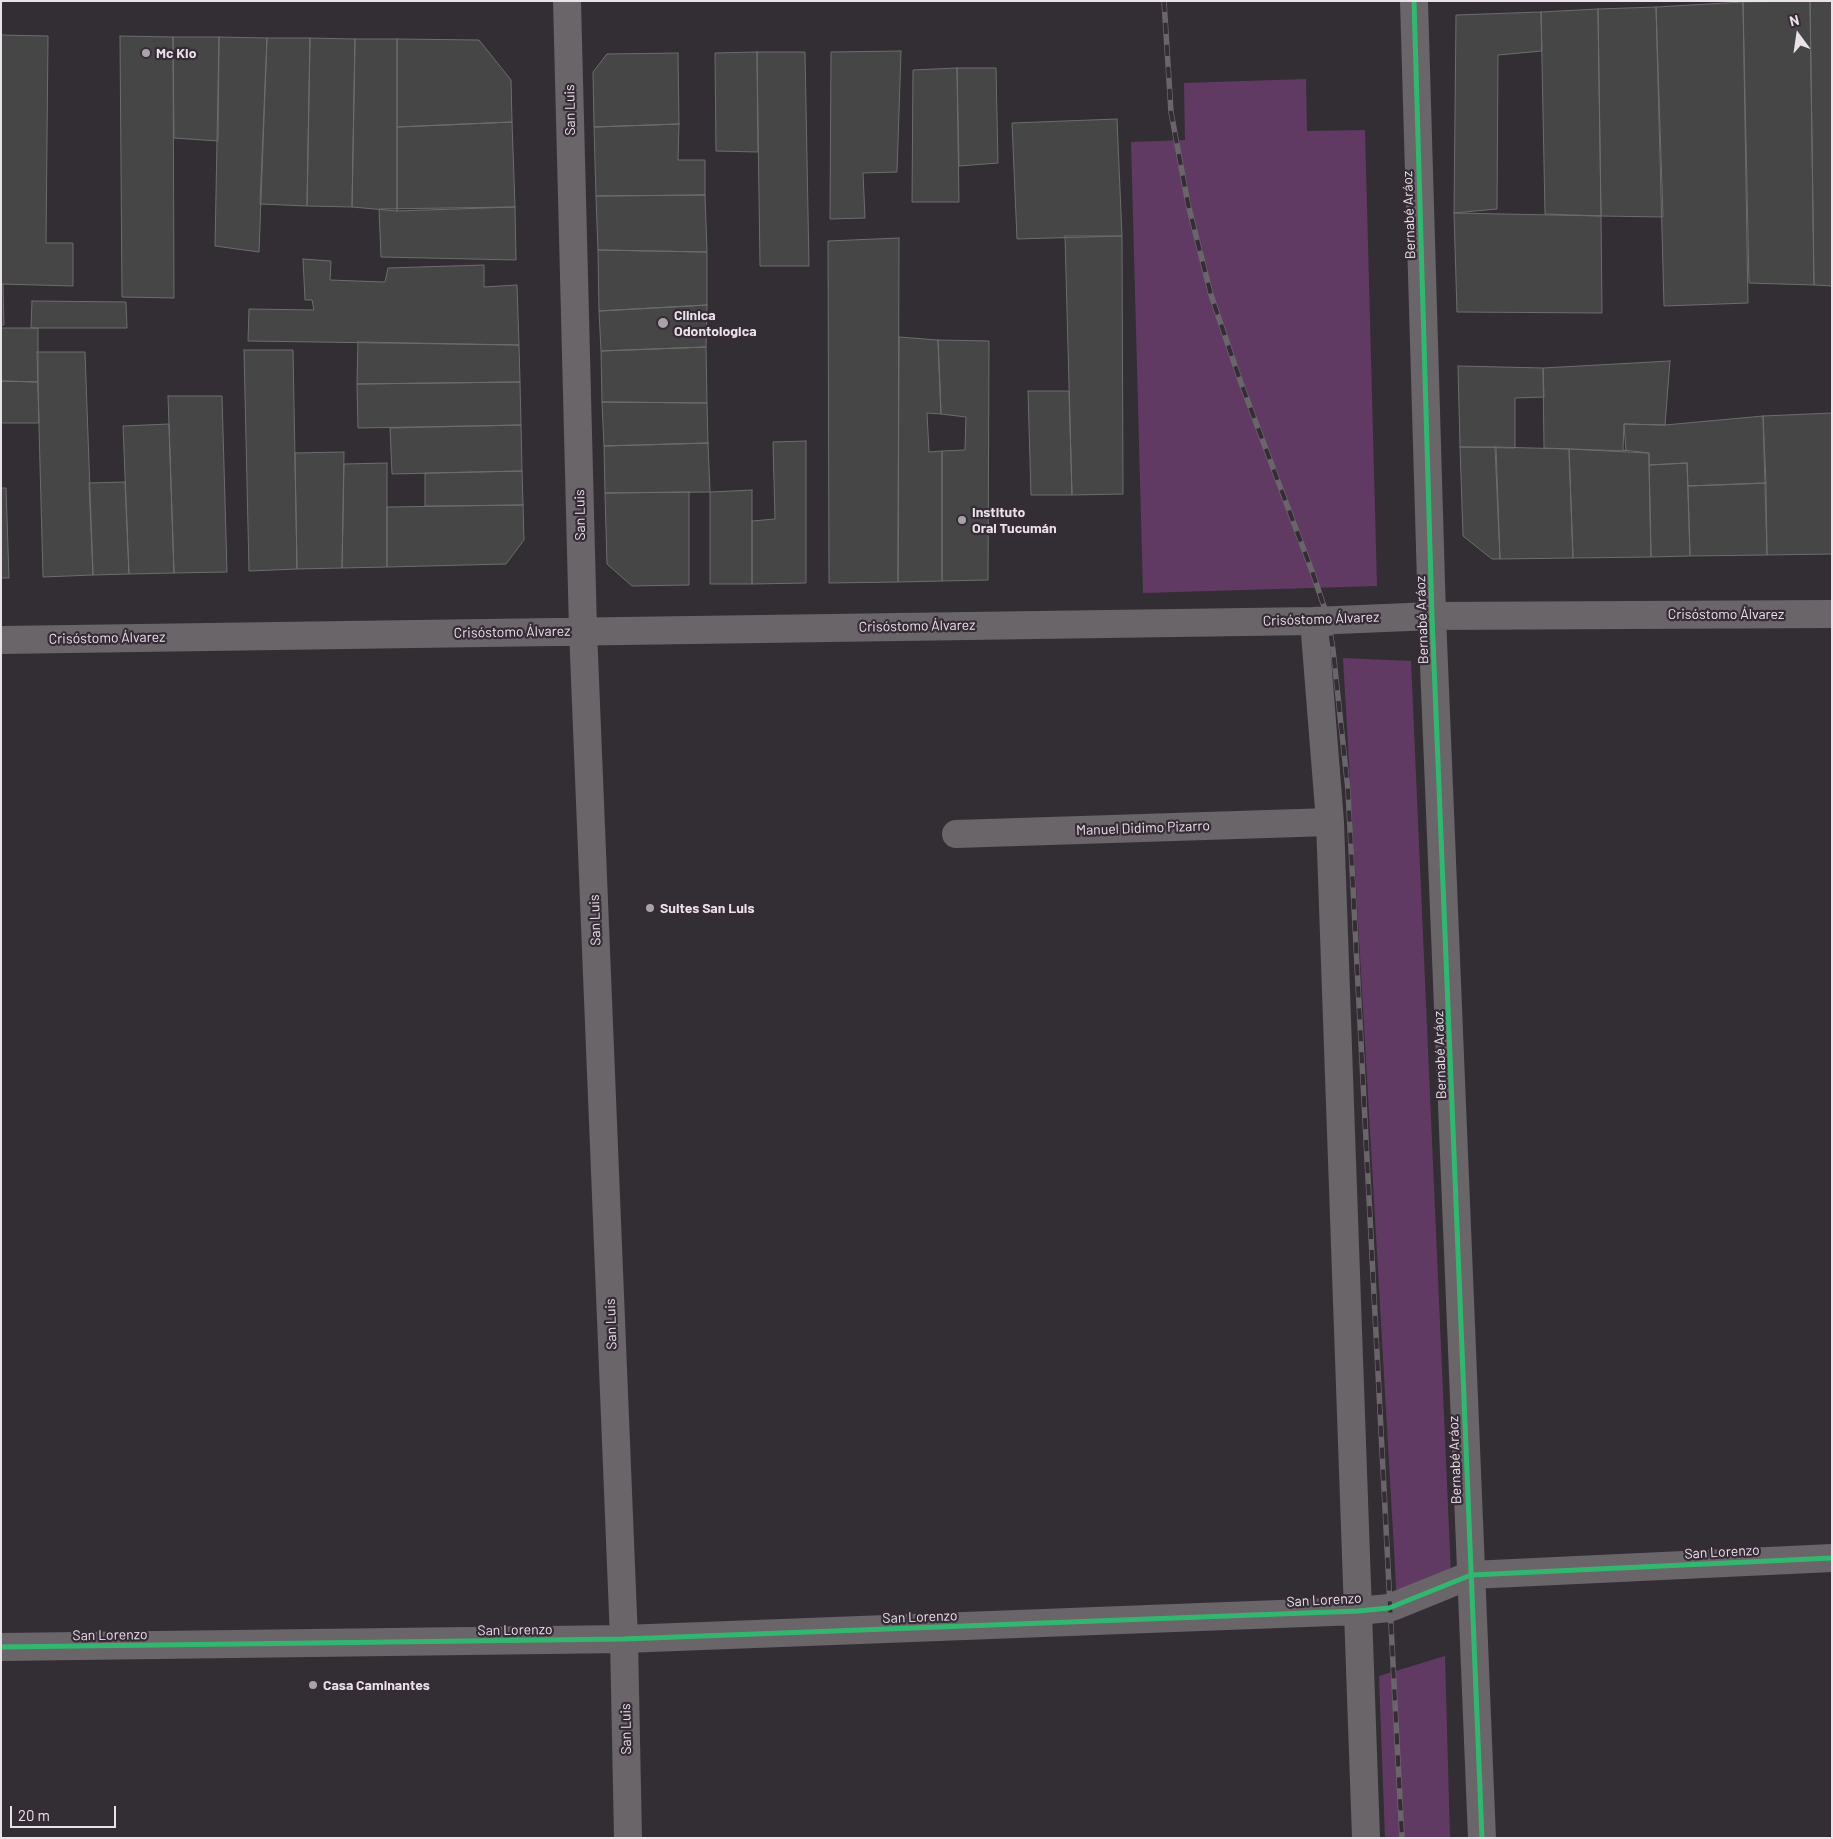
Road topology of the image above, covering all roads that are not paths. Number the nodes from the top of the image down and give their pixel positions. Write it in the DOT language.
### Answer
graph roads {
  1 [pos="567,1"];
  2 [pos="1414,1"];
  3 [pos="1832,614"];
  4 [pos="1432,616"];
  5 [pos="1314,621"];
  6 [pos="583,630"];
  7 [pos="1,640"];
  8 [pos="1330,822"];
  9 [pos="956,834"];
  10 [pos="1832,1558"];
  11 [pos="1471,1574"];
  12 [pos="1358,1611"];
  13 [pos="624,1639"];
  14 [pos="1,1647"];
  15 [pos="628,1838"];
  16 [pos="1366,1838"];
  17 [pos="1482,1838"];
  1 -- 6 [label="street, San Luis"];
  2 -- 4 [label="street, Bernabé Aráoz"];
  3 -- 4 [label="street, Crisóstomo Álvarez"];
  4 -- 5 [label="street, Crisóstomo Álvarez"];
  4 -- 11 [label="street, Bernabé Aráoz"];
  5 -- 6 [label="street, Crisóstomo Álvarez"];
  5 -- 8 [label="street"];
  6 -- 7 [label="street, Crisóstomo Álvarez"];
  6 -- 13 [label="street, San Luis"];
  8 -- 9 [label="street, Manuel Didimo Pizarro"];
  8 -- 12 [label="street"];
  10 -- 11 [label="street, San Lorenzo"];
  11 -- 12 [label="street, San Lorenzo"];
  11 -- 17 [label="street, Bernabé Aráoz"];
  12 -- 13 [label="street, San Lorenzo"];
  12 -- 16 [label="street"];
  13 -- 14 [label="street, San Lorenzo"];
  13 -- 15 [label="street, San Luis"];
}
